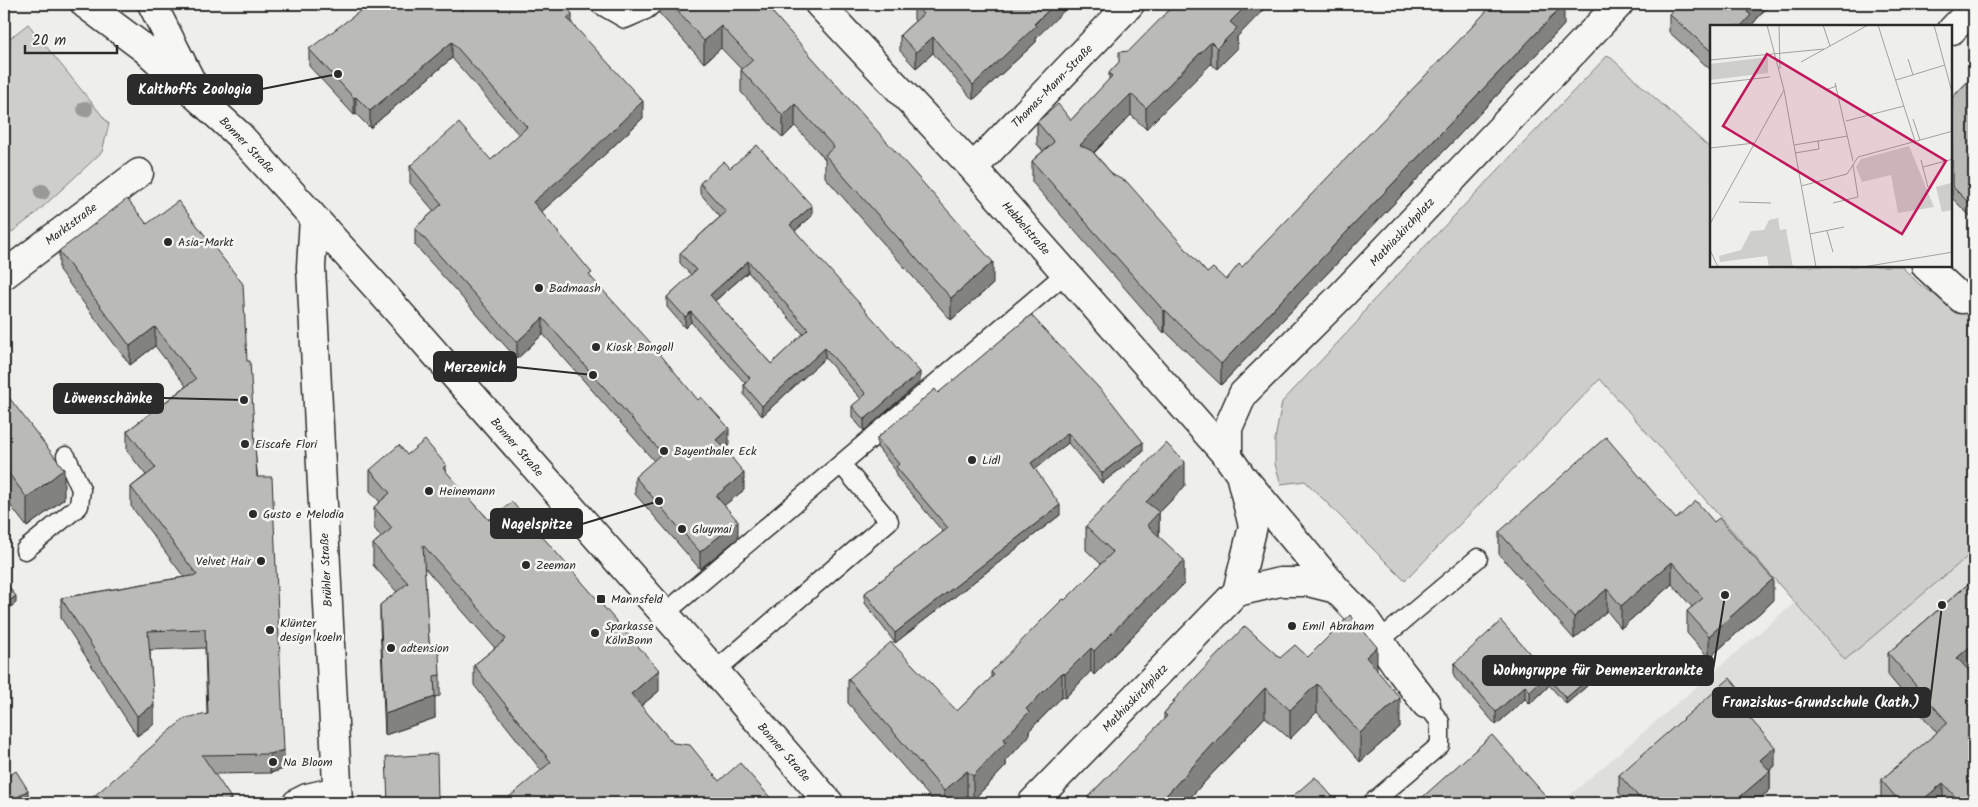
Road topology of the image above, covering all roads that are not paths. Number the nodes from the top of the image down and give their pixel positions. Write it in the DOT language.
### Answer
graph roads {
  1 [pos="85,4"];
  2 [pos="152,4"];
  3 [pos="599,4"];
  4 [pos="653,4"];
  5 [pos="820,4"];
  6 [pos="1130,4"];
  7 [pos="1619,4"];
  8 [pos="1974,7"];
  9 [pos="1953,29"];
  10 [pos="199,97"];
  11 [pos="973,168"];
  12 [pos="139,173"];
  13 [pos="314,218"];
  14 [pos="1928,268"];
  15 [pos="1066,274"];
  16 [pos="4,275"];
  17 [pos="1962,299"];
  18 [pos="66,456"];
  19 [pos="841,464"];
  20 [pos="1234,466"];
  21 [pos="25,550"];
  22 [pos="1478,558"];
  23 [pos="1336,589"];
  24 [pos="1237,592"];
  25 [pos="664,614"];
  26 [pos="1380,640"];
  27 [pos="715,671"];
  28 [pos="1426,704"];
  29 [pos="337,797"];
  30 [pos="297,803"];
  31 [pos="828,803"];
  32 [pos="1032,803"];
  33 [pos="1372,803"];
  1 -- 10 [label="street, Bonner Straße"];
  2 -- 10 [label="street, Bonner Straße"];
  3 -- 4 [label="lane"];
  5 -- 11 [label="street, Hebbelstraße"];
  6 -- 11 [label="street, Thomas-Mann-Straße"];
  7 -- 20 [label="street, Mathiaskirchplatz"];
  8 -- 9 [label="street"];
  10 -- 13 [label="street, Bonner Straße"];
  11 -- 15 [label="street, Hebbelstraße"];
  12 -- 16 [label="street, Marktstraße"];
  13 -- 25 [label="street, Bonner Straße"];
  13 -- 29 [label="street, Brühler Straße"];
  14 -- 17 [label="street"];
  15 -- 19 [label="lane"];
  15 -- 20 [label="street, Hebbelstraße"];
  18 -- 21 [label="lane"];
  19 -- 25 [label="lane"];
  19 -- 27 [label="lane"];
  20 -- 23 [label="street"];
  20 -- 24 [label="street, Mathiaskirchplatz"];
  22 -- 26 [label="lane"];
  23 -- 24 [label="street"];
  23 -- 26 [label="street"];
  24 -- 32 [label="street, Mathiaskirchplatz"];
  25 -- 27 [label="street, Bonner Straße"];
  26 -- 28 [label="street"];
  27 -- 31 [label="street, Bonner Straße"];
  28 -- 33 [label="lane"];
  29 -- 30 [label="street"];
}
